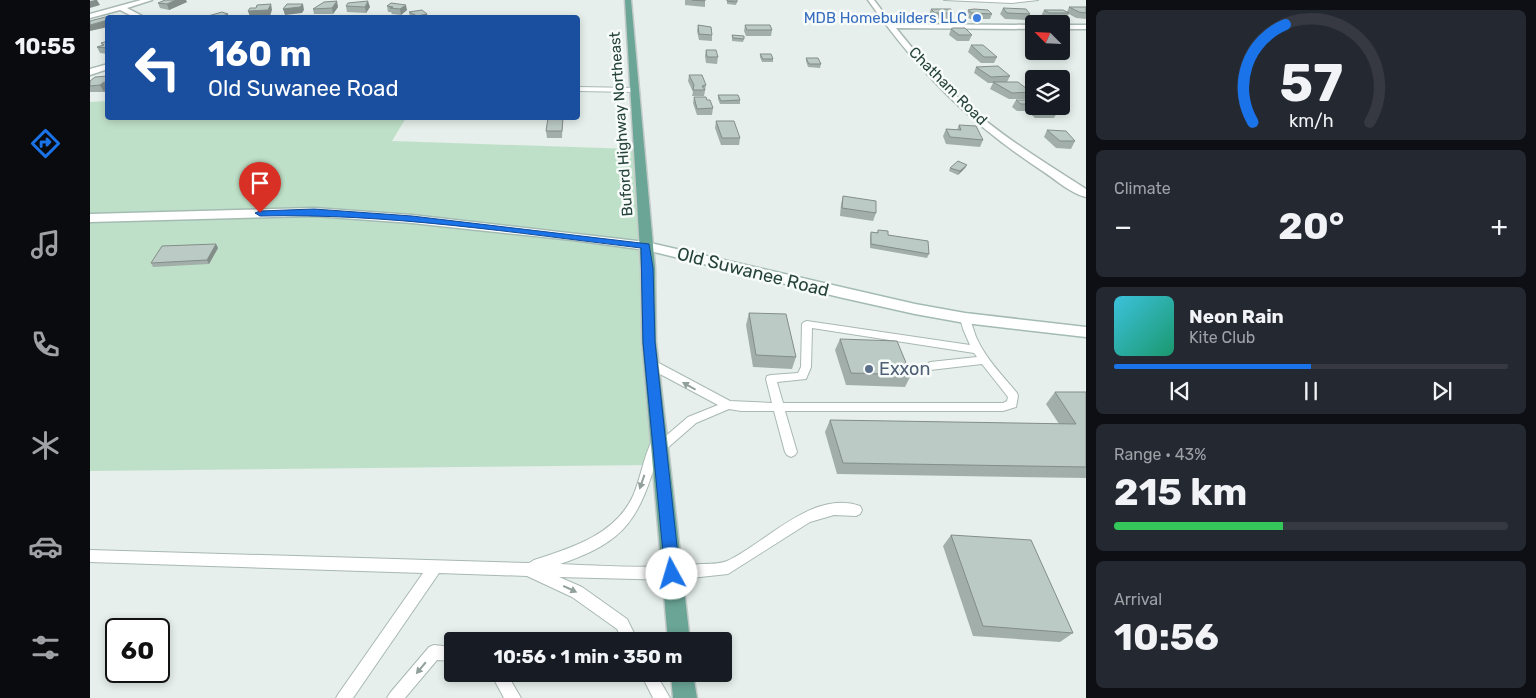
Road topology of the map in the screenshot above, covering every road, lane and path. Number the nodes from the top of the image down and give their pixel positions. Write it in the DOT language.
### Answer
graph roads {
  1 [pos="148,0"];
  2 [pos="628,0"];
  3 [pos="871,0"];
  4 [pos="946,0"];
  5 [pos="967,0"];
  6 [pos="1036,0"];
  7 [pos="994,1"];
  8 [pos="121,8"];
  9 [pos="136,15"];
  10 [pos="90,16"];
  11 [pos="890,26"];
  12 [pos="1025,27"];
  13 [pos="1070,27"];
  14 [pos="1086,27"];
  15 [pos="105,67"];
  16 [pos="90,72"];
  17 [pos="105,72"];
  18 [pos="580,89"];
  19 [pos="634,90"];
  20 [pos="1086,194"];
  21 [pos="90,218"];
  22 [pos="646,246"];
  23 [pos="965,318"];
  24 [pos="1086,332"];
  25 [pos="978,350"];
  26 [pos="984,360"];
  27 [pos="651,364"];
  28 [pos="930,366"];
  29 [pos="728,405"];
  30 [pos="778,407"];
  31 [pos="659,442"];
  32 [pos="791,452"];
  33 [pos="856,510"];
  34 [pos="90,556"];
  35 [pos="436,566"];
  36 [pos="526,569"];
  37 [pos="672,574"];
  38 [pos="626,632"];
  39 [pos="678,632"];
  40 [pos="444,653"];
  41 [pos="503,682"];
  42 [pos="653,682"];
  43 [pos="683,682"];
  44 [pos="344,698"];
  45 [pos="395,698"];
  46 [pos="512,698"];
  47 [pos="662,698"];
  48 [pos="685,698"];
  1 -- 8 [label="street"];
  2 -- 19 [label="main road, Buford Highway Northeast"];
  3 -- 11 [label="street, Chatham Road"];
  4 -- 5 [label="lane"];
  5 -- 7 [label="lane"];
  6 -- 7 [label="lane"];
  8 -- 9 [label="street"];
  8 -- 10 [label="street"];
  11 -- 12 [label="street"];
  11 -- 20 [label="street, Chatham Road"];
  13 -- 14 [label="street"];
  15 -- 16 [label="street"];
  16 -- 17 [label="street"];
  18 -- 19 [label="lane"];
  19 -- 22 [label="main road, Buford Highway Northeast"];
  21 -- 22 [label="street, Old Suwanee Road"];
  22 -- 23 [label="street, Old Suwanee Road"];
  22 -- 27 [label="main road, Buford Highway Northeast"];
  23 -- 24 [label="street, Old Suwanee Road"];
  23 -- 25 [label="lane"];
  25 -- 26 [label="lane"];
  25 -- 30 [label="lane"];
  26 -- 28 [label="lane"];
  26 -- 30 [label="lane"];
  29 -- 27 [label="lane, one-way"];
  27 -- 31 [label="main road, Buford Highway Northeast"];
  29 -- 30 [label="lane"];
  29 -- 31 [label="lane"];
  30 -- 32 [label="lane"];
  31 -- 36 [label="lane, one-way"];
  31 -- 37 [label="main road, Buford Highway Northeast"];
  33 -- 37 [label="lane"];
  34 -- 35 [label="lane"];
  35 -- 36 [label="lane"];
  35 -- 44 [label="lane"];
  36 -- 37 [label="lane"];
  36 -- 38 [label="lane, one-way"];
  37 -- 39 [label="main road, Buford Highway Northeast"];
  40 -- 45 [label="lane, one-way"];
  41 -- 46 [label="lane"];
  42 -- 47 [label="lane"];
  43 -- 48 [label="main road"];
}
